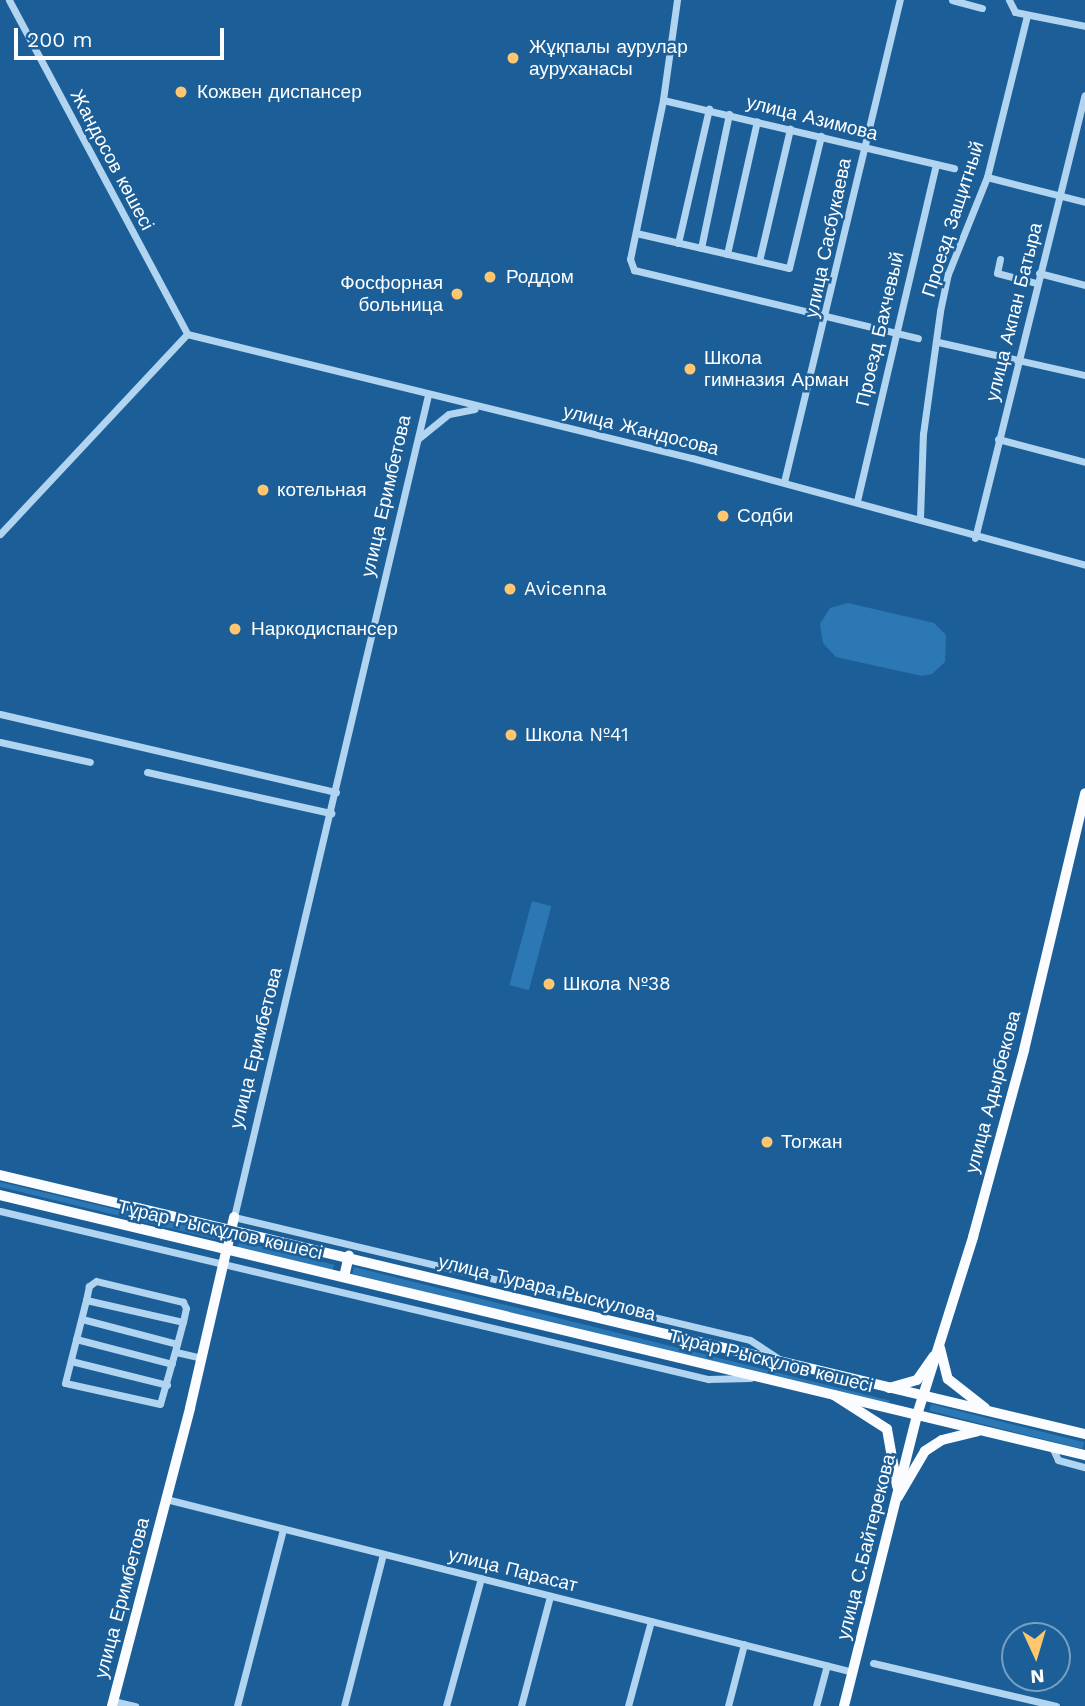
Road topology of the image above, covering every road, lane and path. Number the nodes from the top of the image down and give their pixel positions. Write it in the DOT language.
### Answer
graph roads {
  1 [pos="9,0"];
  2 [pos="677,0"];
  3 [pos="900,0"];
  4 [pos="952,0"];
  5 [pos="1009,0"];
  6 [pos="982,8"];
  7 [pos="1027,15"];
  8 [pos="1085,26"];
  9 [pos="1085,95"];
  10 [pos="663,100"];
  11 [pos="1083,108"];
  12 [pos="709,109"];
  13 [pos="729,114"];
  14 [pos="757,121"];
  15 [pos="790,129"];
  16 [pos="821,136"];
  17 [pos="864,147"];
  18 [pos="936,164"];
  19 [pos="954,168"];
  20 [pos="987,177"];
  21 [pos="1059,196"];
  22 [pos="1085,202"];
  23 [pos="636,233"];
  24 [pos="678,243"];
  25 [pos="701,248"];
  26 [pos="727,254"];
  27 [pos="1000,259"];
  28 [pos="759,261"];
  29 [pos="1039,273"];
  30 [pos="1037,284"];
  31 [pos="1085,285"];
  32 [pos="828,316"];
  33 [pos="897,332"];
  34 [pos="187,334"];
  35 [pos="918,338"];
  36 [pos="938,342"];
  37 [pos="1017,361"];
  38 [pos="1085,375"];
  39 [pos="428,395"];
  40 [pos="483,408"];
  41 [pos="418,438"];
  42 [pos="998,439"];
  43 [pos="1085,462"];
  44 [pos="784,482"];
  45 [pos="857,501"];
  46 [pos="920,518"];
  47 [pos="0,534"];
  48 [pos="975,538"];
  49 [pos="1085,565"];
  50 [pos="0,714"];
  51 [pos="0,742"];
  52 [pos="90,762"];
  53 [pos="147,772"];
  54 [pos="336,792"];
  55 [pos="1085,793"];
  56 [pos="331,813"];
  57 [pos="0,1175"];
  58 [pos="0,1195"];
  59 [pos="0,1211"];
  60 [pos="233,1222"];
  61 [pos="321,1240"];
  62 [pos="291,1242"];
  63 [pos="227,1250"];
  64 [pos="349,1256"];
  65 [pos="225,1263"];
  66 [pos="344,1277"];
  67 [pos="86,1300"];
  68 [pos="82,1319"];
  69 [pos="183,1322"];
  70 [pos="76,1339"];
  71 [pos="176,1348"];
  72 [pos="939,1349"];
  73 [pos="201,1358"];
  74 [pos="71,1361"];
  75 [pos="172,1364"];
  76 [pos="794,1368"];
  77 [pos="765,1377"];
  78 [pos="167,1385"];
  79 [pos="887,1389"];
  80 [pos="834,1394"];
  81 [pos="923,1397"];
  82 [pos="991,1412"];
  83 [pos="917,1415"];
  84 [pos="981,1430"];
  85 [pos="1085,1434"];
  86 [pos="1052,1447"];
  87 [pos="1085,1455"];
  88 [pos="1085,1467"];
  89 [pos="897,1495"];
  90 [pos="166,1499"];
  91 [pos="283,1529"];
  92 [pos="383,1554"];
  93 [pos="481,1578"];
  94 [pos="550,1596"];
  95 [pos="651,1621"];
  96 [pos="744,1644"];
  97 [pos="873,1663"];
  98 [pos="827,1665"];
  99 [pos="853,1672"];
  100 [pos="112,1703"];
  101 [pos="135,1706"];
  102 [pos="237,1706"];
  103 [pos="344,1706"];
  104 [pos="446,1706"];
  105 [pos="521,1706"];
  106 [pos="628,1706"];
  107 [pos="728,1706"];
  108 [pos="816,1706"];
  109 [pos="844,1706"];
  110 [pos="1056,1706"];
  1 -- 34 [label="street, Жандосов көшесі"];
  2 -- 10 [label="street"];
  3 -- 17 [label="street, улица Сасбукаева"];
  4 -- 6 [label="street"];
  5 -- 7 [label="street"];
  7 -- 8 [label="street"];
  7 -- 20 [label="street, Проезд Защитный"];
  9 -- 11 [label="street, улица Акпан Батыра"];
  10 -- 12 [label="street, улица Азимова"];
  10 -- 23 [label="street"];
  11 -- 21 [label="street, улица Акпан Батыра"];
  12 -- 13 [label="street, улица Азимова"];
  12 -- 24 [label="street"];
  13 -- 14 [label="street, улица Азимова"];
  13 -- 25 [label="street"];
  14 -- 15 [label="street, улица Азимова"];
  14 -- 26 [label="street"];
  15 -- 16 [label="street, улица Азимова"];
  15 -- 28 [label="street"];
  16 -- 17 [label="street, улица Азимова"];
  16 -- 28 [label="street"];
  17 -- 18 [label="street, улица Азимова"];
  17 -- 32 [label="street, улица Сасбукаева"];
  18 -- 19 [label="street, улица Азимова"];
  18 -- 33 [label="street, Проезд Бахчевый"];
  20 -- 21 [label="street"];
  20 -- 36 [label="street, Проезд Защитный"];
  21 -- 22 [label="street"];
  21 -- 29 [label="street, улица Акпан Батыра"];
  23 -- 24 [label="street"];
  23 -- 32 [label="street"];
  24 -- 25 [label="street"];
  25 -- 26 [label="street"];
  26 -- 28 [label="street"];
  27 -- 30 [label="street"];
  29 -- 30 [label="street, улица Акпан Батыра"];
  29 -- 31 [label="street"];
  30 -- 37 [label="street, улица Акпан Батыра"];
  32 -- 33 [label="street"];
  32 -- 44 [label="street, улица Сасбукаева"];
  33 -- 35 [label="street"];
  33 -- 45 [label="street, Проезд Бахчевый"];
  34 -- 39 [label="street, улица Жандосова"];
  34 -- 47 [label="street"];
  36 -- 37 [label="street"];
  36 -- 46 [label="street, Проезд Защитный"];
  37 -- 38 [label="street"];
  37 -- 42 [label="street, улица Акпан Батыра"];
  39 -- 40 [label="street, улица Жандосова"];
  39 -- 41 [label="street, улица Еримбетова"];
  40 -- 41 [label="street"];
  40 -- 44 [label="street, улица Жандосова"];
  41 -- 54 [label="street, улица Еримбетова"];
  42 -- 43 [label="street"];
  42 -- 48 [label="street, улица Акпан Батыра"];
  44 -- 45 [label="street, улица Жандосова"];
  45 -- 46 [label="street, улица Жандосова"];
  46 -- 48 [label="street, улица Жандосова"];
  48 -- 49 [label="street, улица Жандосова"];
  50 -- 54 [label="street"];
  51 -- 52 [label="street"];
  53 -- 56 [label="street"];
  54 -- 56 [label="street, улица Еримбетова"];
  55 -- 72 [label="main road, улица Адырбекова"];
  56 -- 60 [label="street, улица Еримбетова"];
  57 -- 60 [label="main road, улица Турара Рыскулова"];
  58 -- 63 [label="main road, Тұрар Рыскұлов көшесі"];
  59 -- 65 [label="street"];
  60 -- 61 [label="street"];
  60 -- 62 [label="main road, улица Турара Рыскулова"];
  60 -- 63 [label="main road, улица Еримбетова"];
  61 -- 62 [label="street"];
  61 -- 76 [label="street"];
  62 -- 64 [label="main road, улица Турара Рыскулова"];
  63 -- 65 [label="main road, улица Еримбетова"];
  63 -- 66 [label="main road, Тұрар Рыскұлов көшесі"];
  64 -- 66 [label="main road"];
  64 -- 76 [label="main road, улица Турара Рыскулова"];
  65 -- 73 [label="main road, улица Еримбетова"];
  65 -- 77 [label="street"];
  66 -- 77 [label="main road, Тұрар Рыскұлов көшесі"];
  67 -- 68 [label="street"];
  67 -- 69 [label="street"];
  67 -- 69 [label="street"];
  68 -- 70 [label="street"];
  68 -- 71 [label="street"];
  69 -- 71 [label="street"];
  70 -- 74 [label="street"];
  70 -- 75 [label="street"];
  71 -- 73 [label="street"];
  71 -- 75 [label="street"];
  72 -- 79 [label="main road"];
  72 -- 81 [label="main road, улица Адырбекова"];
  72 -- 82 [label="main road"];
  73 -- 90 [label="main road, улица Еримбетова"];
  74 -- 78 [label="street"];
  74 -- 78 [label="street"];
  75 -- 78 [label="street"];
  76 -- 79 [label="main road, улица Турара Рыскулова"];
  77 -- 80 [label="main road, Тұрар Рыскұлов көшесі"];
  79 -- 81 [label="main road, улица Турара Рыскулова"];
  80 -- 83 [label="main road, Тұрар Рыскұлов көшесі"];
  80 -- 89 [label="main road"];
  81 -- 82 [label="main road, улица Турара Рыскулова"];
  81 -- 83 [label="main road, улица С.Байтерекова"];
  82 -- 85 [label="main road, улица Турара Рыскулова"];
  83 -- 84 [label="main road, Тұрар Рыскұлов көшесі"];
  83 -- 89 [label="main road, улица С.Байтерекова"];
  84 -- 86 [label="main road, Тұрар Рыскұлов көшесі"];
  84 -- 89 [label="main road"];
  86 -- 87 [label="main road, Тұрар Рыскұлов көшесі"];
  86 -- 88 [label="street"];
  89 -- 99 [label="main road, улица С.Байтерекова"];
  90 -- 91 [label="street, улица Парасат"];
  90 -- 100 [label="main road, улица Еримбетова"];
  91 -- 92 [label="street, улица Парасат"];
  91 -- 102 [label="street"];
  92 -- 93 [label="street, улица Парасат"];
  92 -- 103 [label="street"];
  93 -- 94 [label="street, улица Парасат"];
  93 -- 104 [label="street"];
  94 -- 95 [label="street, улица Парасат"];
  94 -- 105 [label="street"];
  95 -- 96 [label="street, улица Парасат"];
  95 -- 106 [label="street"];
  96 -- 98 [label="street, улица Парасат"];
  96 -- 107 [label="street"];
  97 -- 110 [label="street"];
  98 -- 99 [label="street, улица Парасат"];
  98 -- 108 [label="street"];
  99 -- 109 [label="main road, улица С.Байтерекова"];
  100 -- 101 [label="street"];
}
